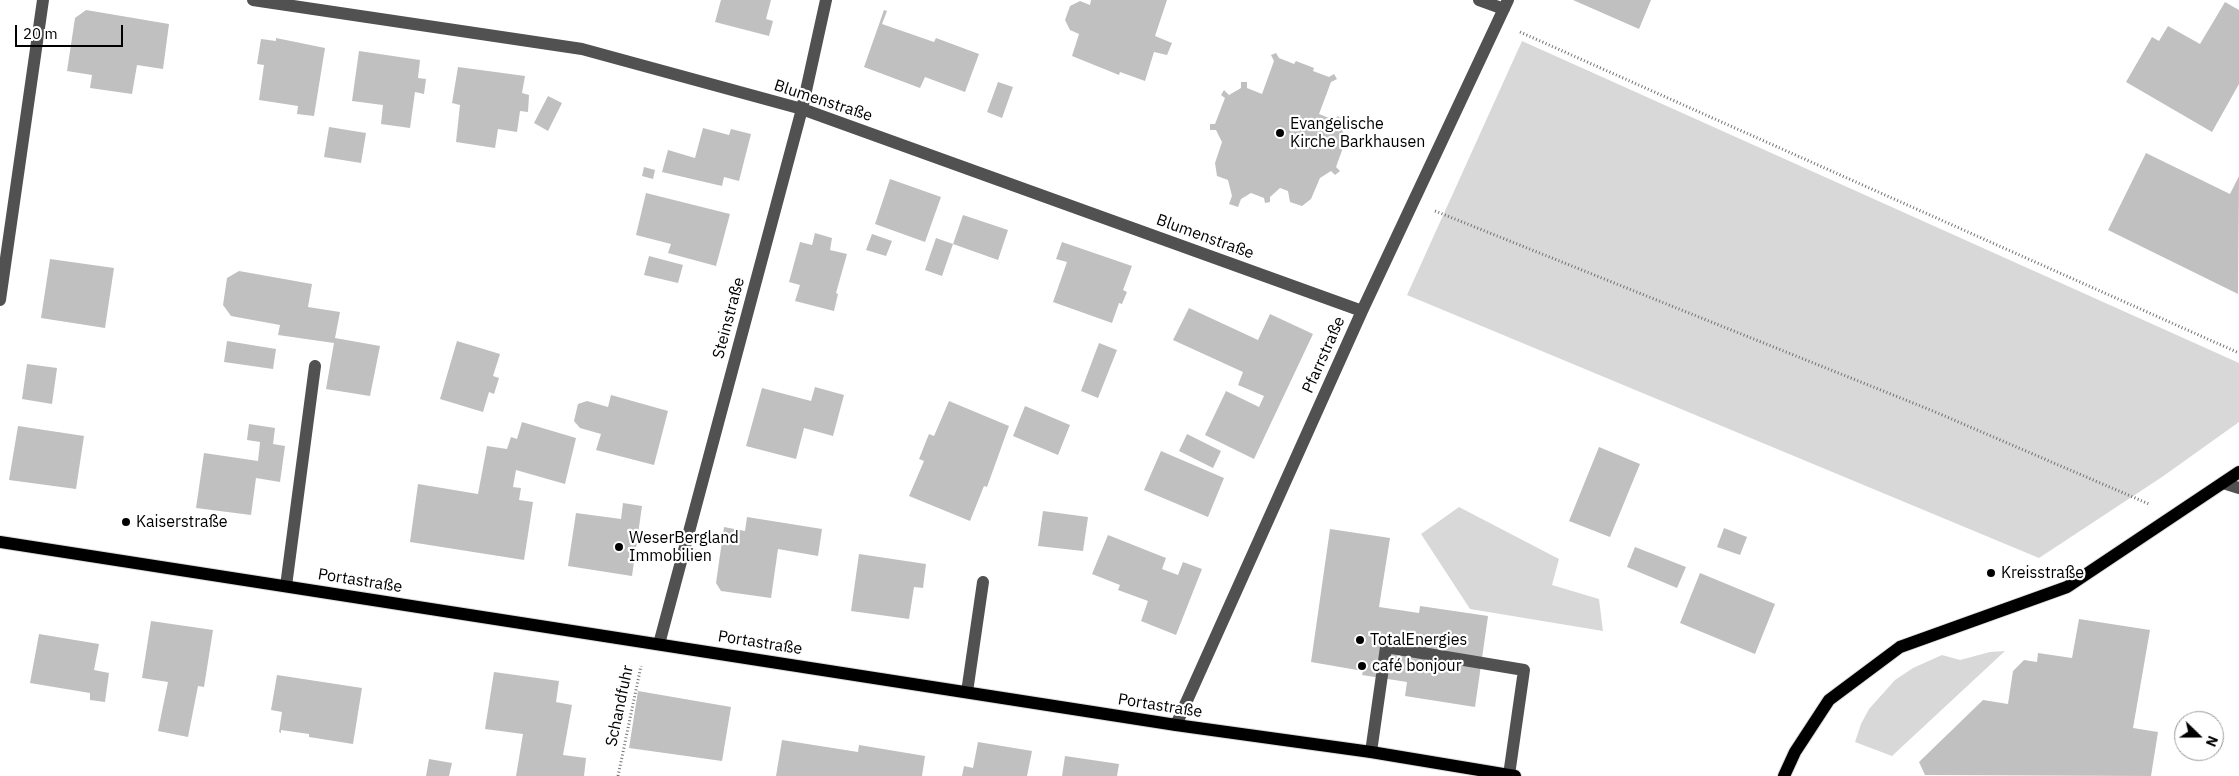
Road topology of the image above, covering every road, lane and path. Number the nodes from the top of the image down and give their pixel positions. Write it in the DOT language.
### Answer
graph roads {
  1 [pos="43,0"];
  2 [pos="253,0"];
  3 [pos="826,0"];
  4 [pos="1479,0"];
  5 [pos="1506,4"];
  6 [pos="1498,22"];
  7 [pos="802,109"];
  8 [pos="1413,203"];
  9 [pos="0,300"];
  10 [pos="1362,311"];
  11 [pos="2239,353"];
  12 [pos="315,366"];
  13 [pos="2239,472"];
  14 [pos="2223,483"];
  15 [pos="2239,488"];
  16 [pos="2171,518"];
  17 [pos="0,542"];
  18 [pos="983,582"];
  19 [pos="286,586"];
  20 [pos="652,643"];
  21 [pos="968,692"];
  22 [pos="1176,726"];
  23 [pos="1371,752"];
  24 [pos="618,776"];
  25 [pos="1512,776"];
  26 [pos="1784,776"];
  1 -- 9 [label="street"];
  2 -- 7 [label="street, Blumenstraße"];
  3 -- 7 [label="street, Steinstraße"];
  4 -- 5 [label="street"];
  5 -- 6 [label="street, Pfarrstraße"];
  6 -- 8 [label="street, Pfarrstraße"];
  6 -- 11 [label="path"];
  7 -- 10 [label="street, Blumenstraße"];
  7 -- 20 [label="street, Steinstraße"];
  8 -- 10 [label="street, Pfarrstraße"];
  8 -- 16 [label="path"];
  10 -- 22 [label="street, Pfarrstraße"];
  12 -- 19 [label="street"];
  13 -- 14 [label="main road"];
  14 -- 15 [label="street"];
  14 -- 16 [label="main road"];
  16 -- 26 [label="main road"];
  17 -- 19 [label="main road, Portastraße"];
  18 -- 21 [label="street"];
  19 -- 20 [label="main road, Portastraße"];
  20 -- 21 [label="main road, Portastraße"];
  20 -- 24 [label="path, Schandfuhr"];
  21 -- 22 [label="main road, Portastraße"];
  22 -- 23 [label="main road, Portastraße"];
  23 -- 25 [label="main road, Portastraße"];
  23 -- 25 [label="street"];
}
